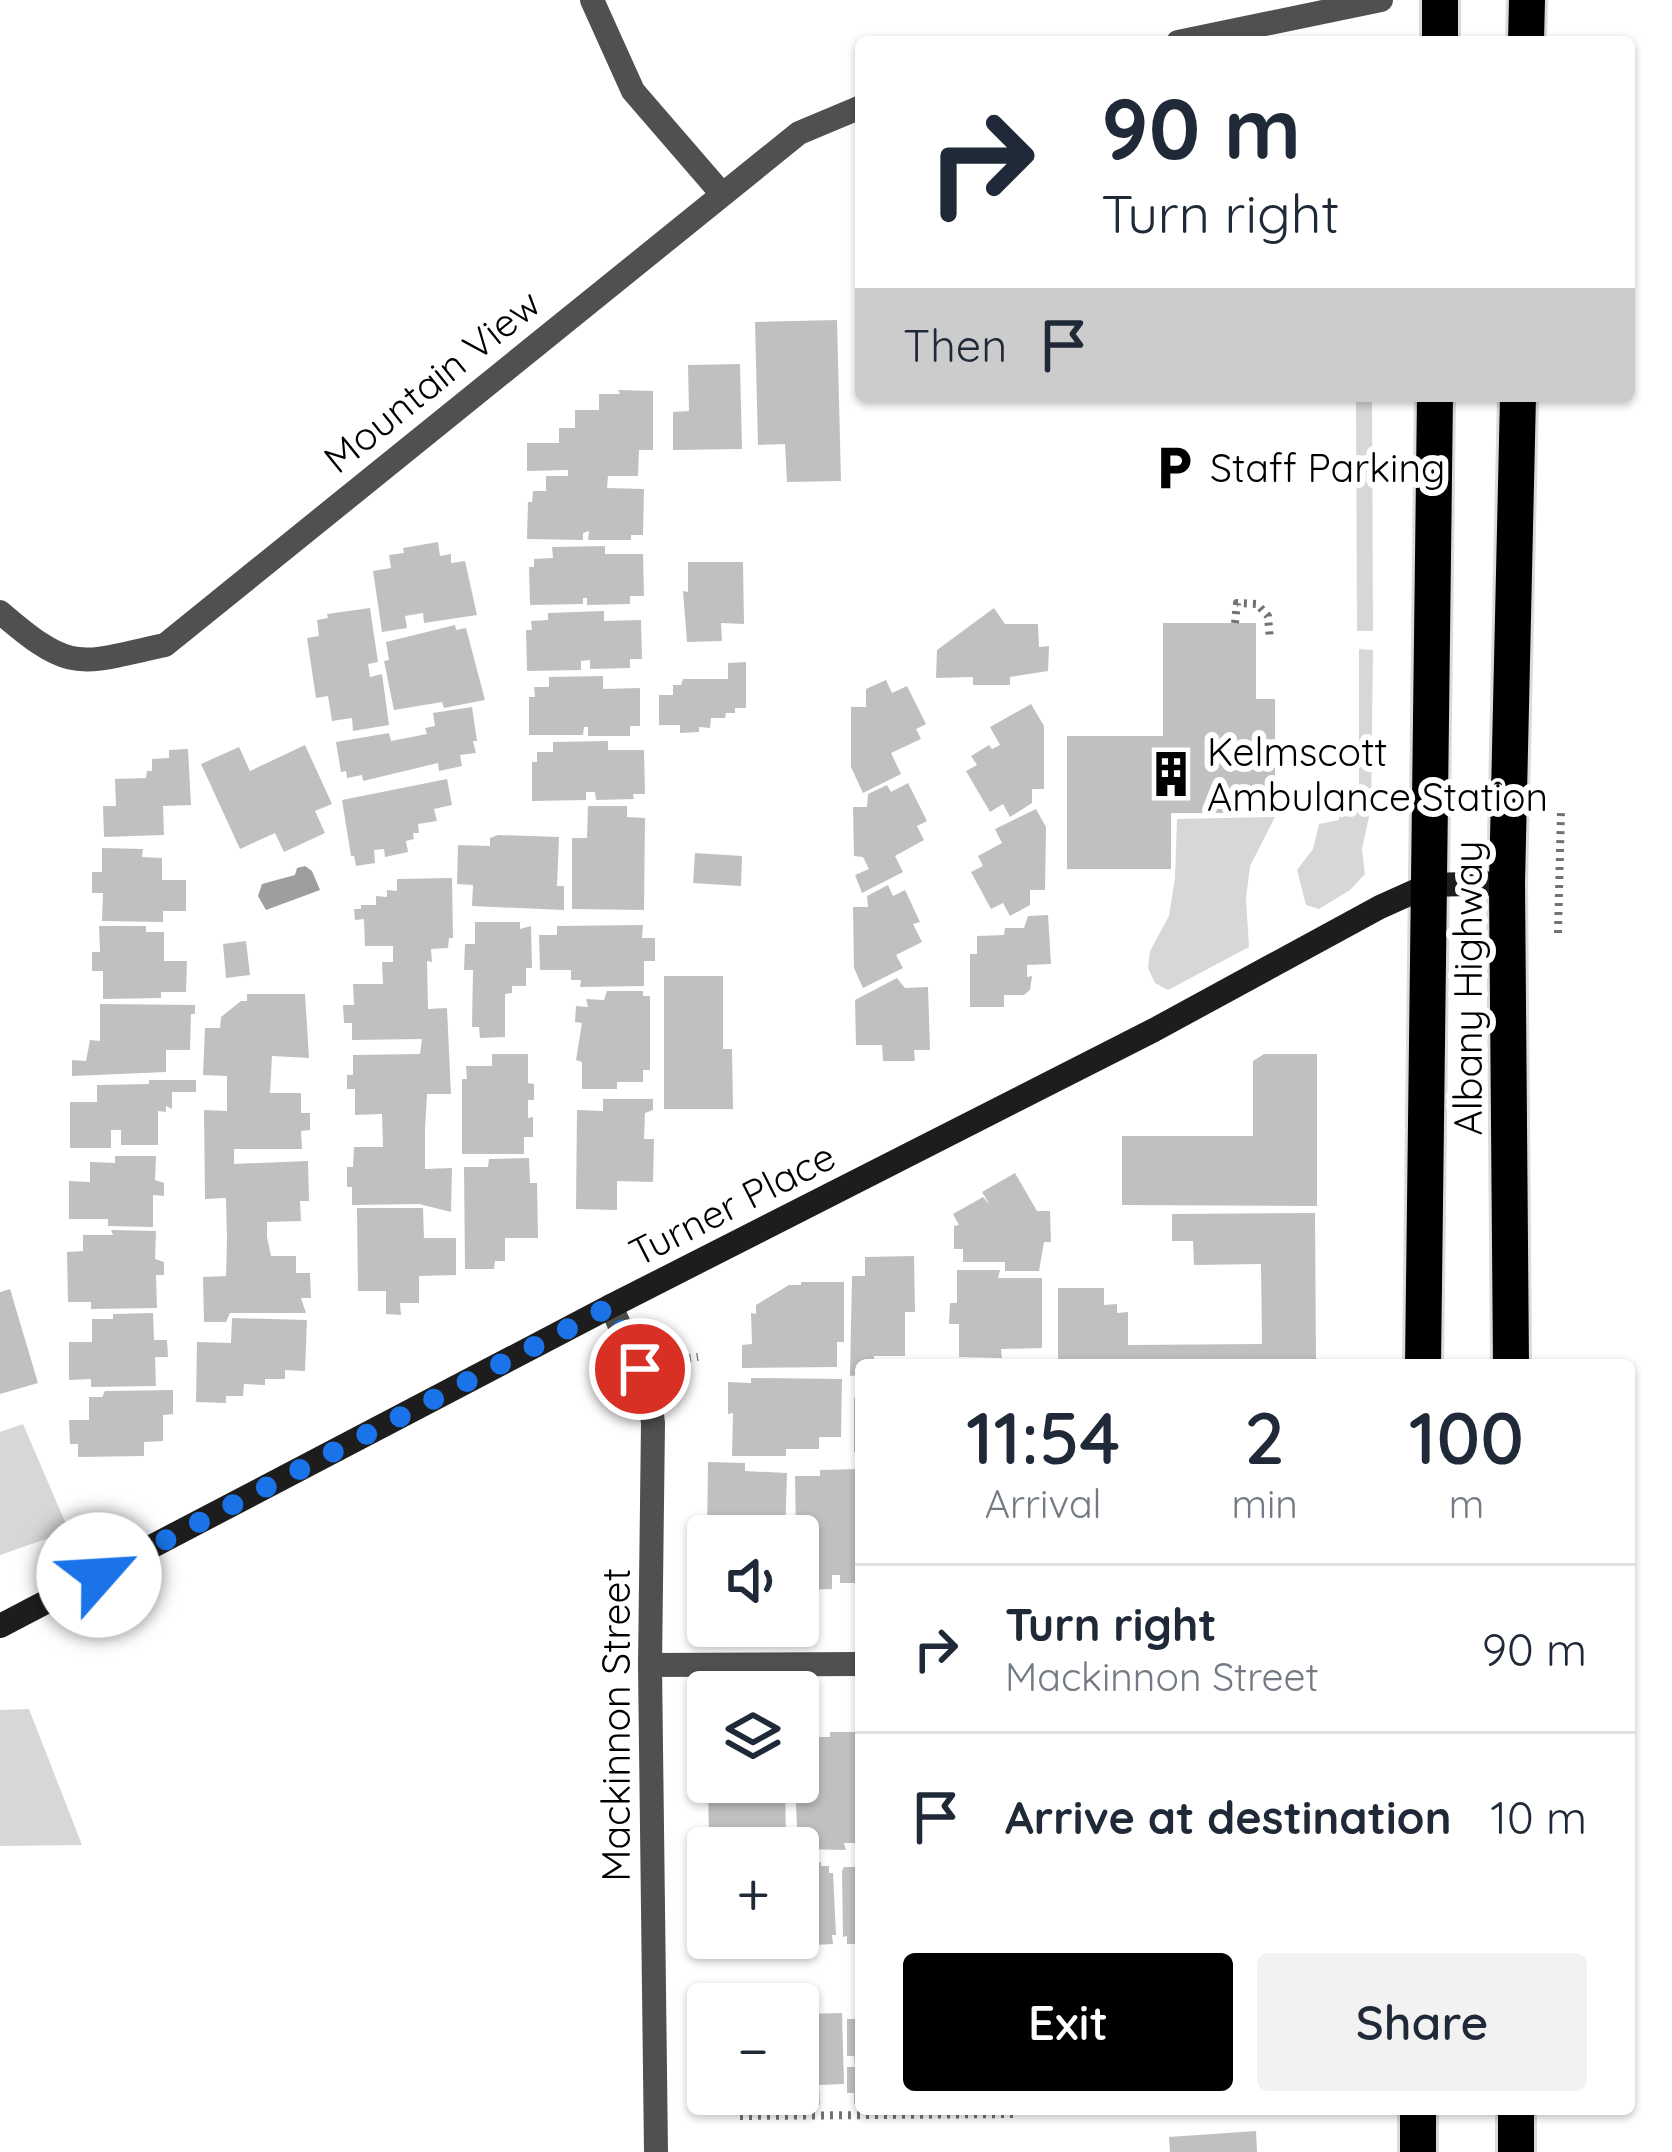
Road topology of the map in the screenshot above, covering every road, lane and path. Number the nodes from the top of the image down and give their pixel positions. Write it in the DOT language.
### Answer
graph roads {
  1 [pos="592,0"];
  2 [pos="1381,0"];
  3 [pos="1440,0"];
  4 [pos="1527,0"];
  5 [pos="1207,36"];
  6 [pos="1440,36"];
  7 [pos="1526,36"];
  8 [pos="855,110"];
  9 [pos="722,194"];
  10 [pos="1435,402"];
  11 [pos="1517,402"];
  12 [pos="0,612"];
  13 [pos="1235,623"];
  14 [pos="1270,640"];
  15 [pos="1562,811"];
  16 [pos="1508,883"];
  17 [pos="1429,885"];
  18 [pos="1558,933"];
  19 [pos="611,1306"];
  20 [pos="698,1357"];
  21 [pos="1423,1359"];
  22 [pos="1511,1359"];
  23 [pos="662,1362"];
  24 [pos="0,1627"];
  25 [pos="650,1664"];
  26 [pos="855,1664"];
  27 [pos="878,2115"];
  28 [pos="1418,2115"];
  29 [pos="1516,2115"];
  30 [pos="740,2116"];
  31 [pos="656,2152"];
  32 [pos="1418,2152"];
  33 [pos="1516,2152"];
  1 -- 9 [label="street"];
  2 -- 5 [label="street"];
  3 -- 6 [label="highway"];
  4 -- 7 [label="highway"];
  8 -- 9 [label="street, Mountain View"];
  9 -- 12 [label="street, Mountain View"];
  10 -- 17 [label="highway, Albany Highway"];
  11 -- 16 [label="highway, Albany Highway"];
  13 -- 14 [label="path"];
  15 -- 18 [label="path"];
  16 -- 17 [label="street, Turner Place"];
  16 -- 22 [label="highway, Albany Highway"];
  17 -- 19 [label="street, Turner Place"];
  17 -- 21 [label="highway, Albany Highway"];
  19 -- 24 [label="street, Turner Place"];
  19 -- 25 [label="street, Mackinnon Street"];
  20 -- 23 [label="path"];
  25 -- 26 [label="street"];
  25 -- 31 [label="street, Mackinnon Street"];
  27 -- 30 [label="path"];
  28 -- 32 [label="highway"];
  29 -- 33 [label="highway"];
}
